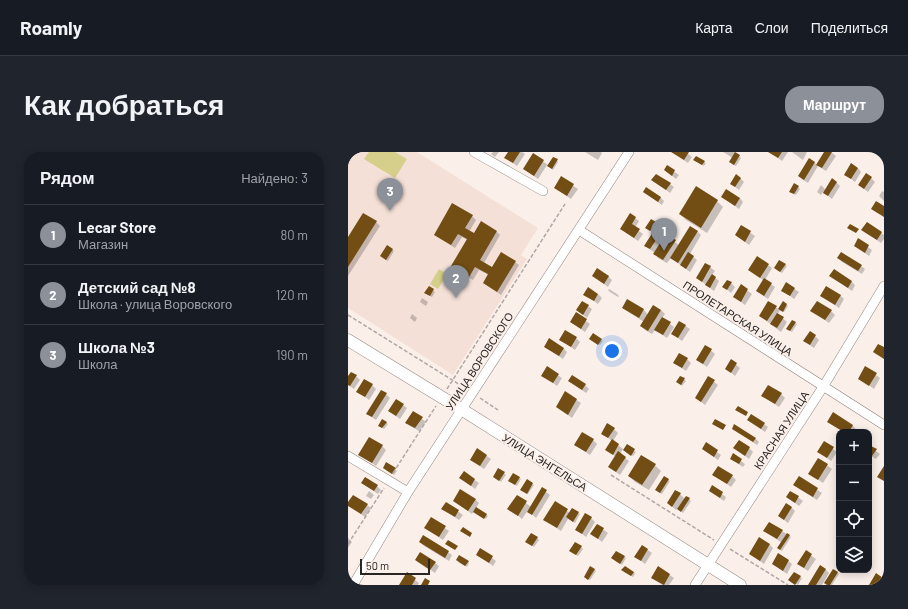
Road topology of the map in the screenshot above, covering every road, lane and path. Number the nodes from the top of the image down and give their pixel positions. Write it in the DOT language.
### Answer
graph roads {
  1 [pos="474,152"];
  2 [pos="629,152"];
  3 [pos="543,191"];
  4 [pos="565,204"];
  5 [pos="579,230"];
  6 [pos="884,286"];
  7 [pos="348,315"];
  8 [pos="348,340"];
  9 [pos="452,381"];
  10 [pos="823,387"];
  11 [pos="472,393"];
  12 [pos="441,398"];
  13 [pos="461,409"];
  14 [pos="498,410"];
  15 [pos="884,425"];
  16 [pos="348,456"];
  17 [pos="611,475"];
  18 [pos="389,480"];
  19 [pos="408,492"];
  20 [pos="348,544"];
  21 [pos="721,544"];
  22 [pos="708,565"];
  23 [pos="350,585"];
  24 [pos="695,585"];
  25 [pos="740,585"];
  26 [pos="788,585"];
  1 -- 3 [label="street"];
  2 -- 5 [label="street, УЛИЦА ВОРОВСКОГО"];
  4 -- 9 [label="path"];
  5 -- 10 [label="street, ПРОЛЕТАРСКАЯ УЛИЦА"];
  5 -- 11 [label="street, УЛИЦА ВОРОВСКОГО"];
  6 -- 10 [label="street, КРАСНАЯ УЛИЦА"];
  7 -- 9 [label="path"];
  8 -- 12 [label="street, УЛИЦА ЭНГЕЛЬСА"];
  9 -- 11 [label="path"];
  9 -- 12 [label="path"];
  10 -- 15 [label="street, ПРОЛЕТАРСКАЯ УЛИЦА"];
  10 -- 21 [label="street, КРАСНАЯ УЛИЦА"];
  11 -- 13 [label="street, УЛИЦА ВОРОВСКОГО"];
  11 -- 14 [label="path"];
  12 -- 13 [label="street, УЛИЦА ЭНГЕЛЬСА"];
  12 -- 18 [label="path"];
  13 -- 19 [label="street, УЛИЦА ВОРОВСКОГО"];
  13 -- 22 [label="street, УЛИЦА ЭНГЕЛЬСА"];
  16 -- 18 [label="street"];
  17 -- 21 [label="path"];
  18 -- 19 [label="street"];
  18 -- 20 [label="path"];
  19 -- 23 [label="street, УЛИЦА ВОРОВСКОГО"];
  21 -- 22 [label="street, КРАСНАЯ УЛИЦА"];
  21 -- 26 [label="path"];
  22 -- 24 [label="street, КРАСНАЯ УЛИЦА"];
  22 -- 25 [label="street, УЛИЦА ЭНГЕЛЬСА"];
}
